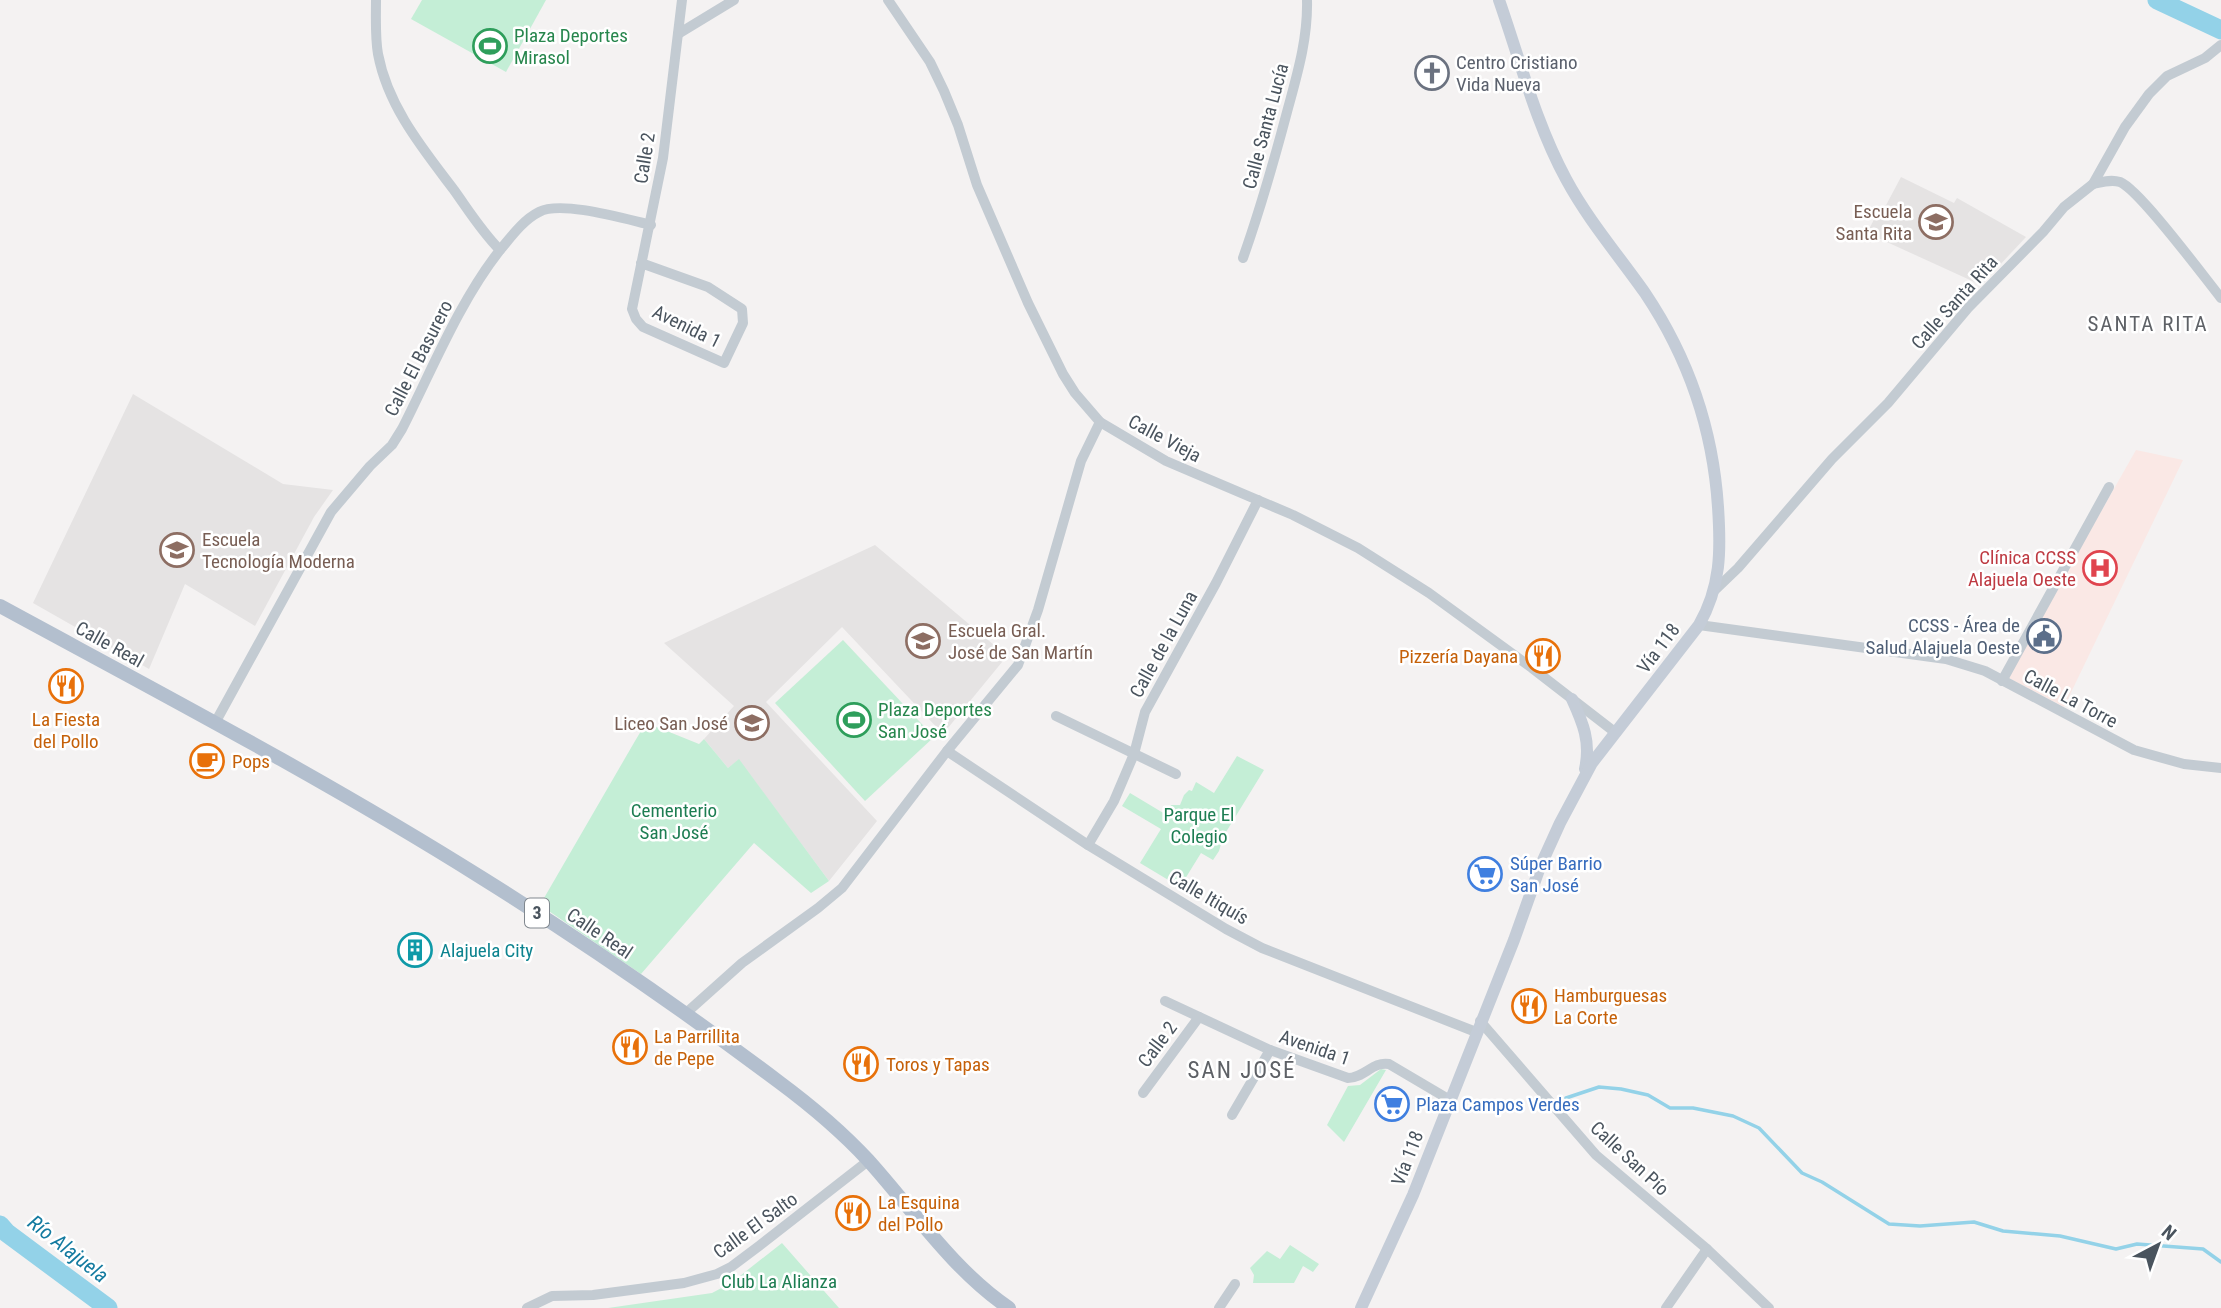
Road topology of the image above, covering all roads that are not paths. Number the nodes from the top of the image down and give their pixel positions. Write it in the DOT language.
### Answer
graph roads {
  1 [pos="376,0"];
  2 [pos="682,0"];
  3 [pos="734,0"];
  4 [pos="888,0"];
  5 [pos="1307,0"];
  6 [pos="1499,0"];
  7 [pos="678,34"];
  8 [pos="2219,46"];
  9 [pos="2093,184"];
  10 [pos="651,225"];
  11 [pos="500,250"];
  12 [pos="1244,258"];
  13 [pos="641,262"];
  14 [pos="2221,298"];
  15 [pos="636,319"];
  16 [pos="1100,422"];
  17 [pos="2109,487"];
  18 [pos="1258,500"];
  19 [pos="1714,591"];
  20 [pos="0,606"];
  21 [pos="1699,625"];
  22 [pos="2002,681"];
  23 [pos="1572,699"];
  24 [pos="1056,716"];
  25 [pos="215,723"];
  26 [pos="1616,733"];
  27 [pos="947,751"];
  28 [pos="1135,754"];
  29 [pos="2221,768"];
  30 [pos="1176,774"];
  31 [pos="1583,778"];
  32 [pos="1088,845"];
  33 [pos="1165,1001"];
  34 [pos="685,1014"];
  35 [pos="1199,1017"];
  36 [pos="1478,1027"];
  37 [pos="1270,1050"];
  38 [pos="1143,1093"];
  39 [pos="1450,1100"];
  40 [pos="1232,1115"];
  41 [pos="869,1161"];
  42 [pos="1707,1249"];
  43 [pos="1235,1284"];
  44 [pos="527,1308"];
  45 [pos="1009,1308"];
  46 [pos="1219,1308"];
  47 [pos="1361,1308"];
  48 [pos="1666,1308"];
  49 [pos="1769,1308"];
  1 -- 11 [label="street"];
  2 -- 7 [label="street, Calle 2"];
  3 -- 7 [label="street"];
  4 -- 16 [label="street, Calle Vieja"];
  5 -- 12 [label="street, Calle Santa Lucía"];
  6 -- 19 [label="main road, Vía 118"];
  7 -- 10 [label="street, Calle 2"];
  8 -- 9 [label="street, Calle Santa Rita"];
  9 -- 14 [label="street"];
  9 -- 19 [label="street, Calle Santa Rita"];
  10 -- 11 [label="street, Calle El Basurero"];
  10 -- 13 [label="street, Calle 2"];
  11 -- 25 [label="street, Calle El Basurero"];
  13 -- 15 [label="street, Calle 2"];
  13 -- 15 [label="street, Avenida 1"];
  16 -- 18 [label="street, Calle Vieja"];
  16 -- 27 [label="street"];
  17 -- 22 [label="street"];
  18 -- 23 [label="street, Calle Vieja"];
  18 -- 28 [label="street, Calle de la Luna"];
  19 -- 21 [label="main road, Vía 118"];
  20 -- 25 [label="main road, Calle Real / 3"];
  21 -- 22 [label="street, Calle La Torre"];
  21 -- 26 [label="main road, Vía 118"];
  22 -- 29 [label="street, Calle La Torre"];
  23 -- 26 [label="street, Calle Vieja"];
  23 -- 31 [label="main road"];
  24 -- 28 [label="street"];
  25 -- 34 [label="main road, Calle Real / 3"];
  26 -- 31 [label="main road, Vía 118"];
  27 -- 32 [label="street, Calle Itiquís"];
  27 -- 34 [label="street"];
  28 -- 30 [label="street"];
  28 -- 32 [label="street, Calle de la Luna"];
  31 -- 36 [label="main road, Vía 118"];
  32 -- 36 [label="street, Calle Itiquís"];
  33 -- 35 [label="street, Avenida 1"];
  34 -- 41 [label="main road, Calle Real / 3"];
  35 -- 37 [label="street, Avenida 1"];
  35 -- 38 [label="street, Calle 2"];
  36 -- 39 [label="main road, Vía 118"];
  36 -- 42 [label="street, Calle San Pío"];
  37 -- 39 [label="street, Avenida 1"];
  37 -- 40 [label="street"];
  39 -- 47 [label="main road, Vía 118"];
  41 -- 44 [label="street, Calle El Salto"];
  41 -- 45 [label="main road, Calle Real / 3"];
  42 -- 48 [label="street"];
  42 -- 49 [label="street, Calle San Pío"];
  43 -- 46 [label="street"];
}
